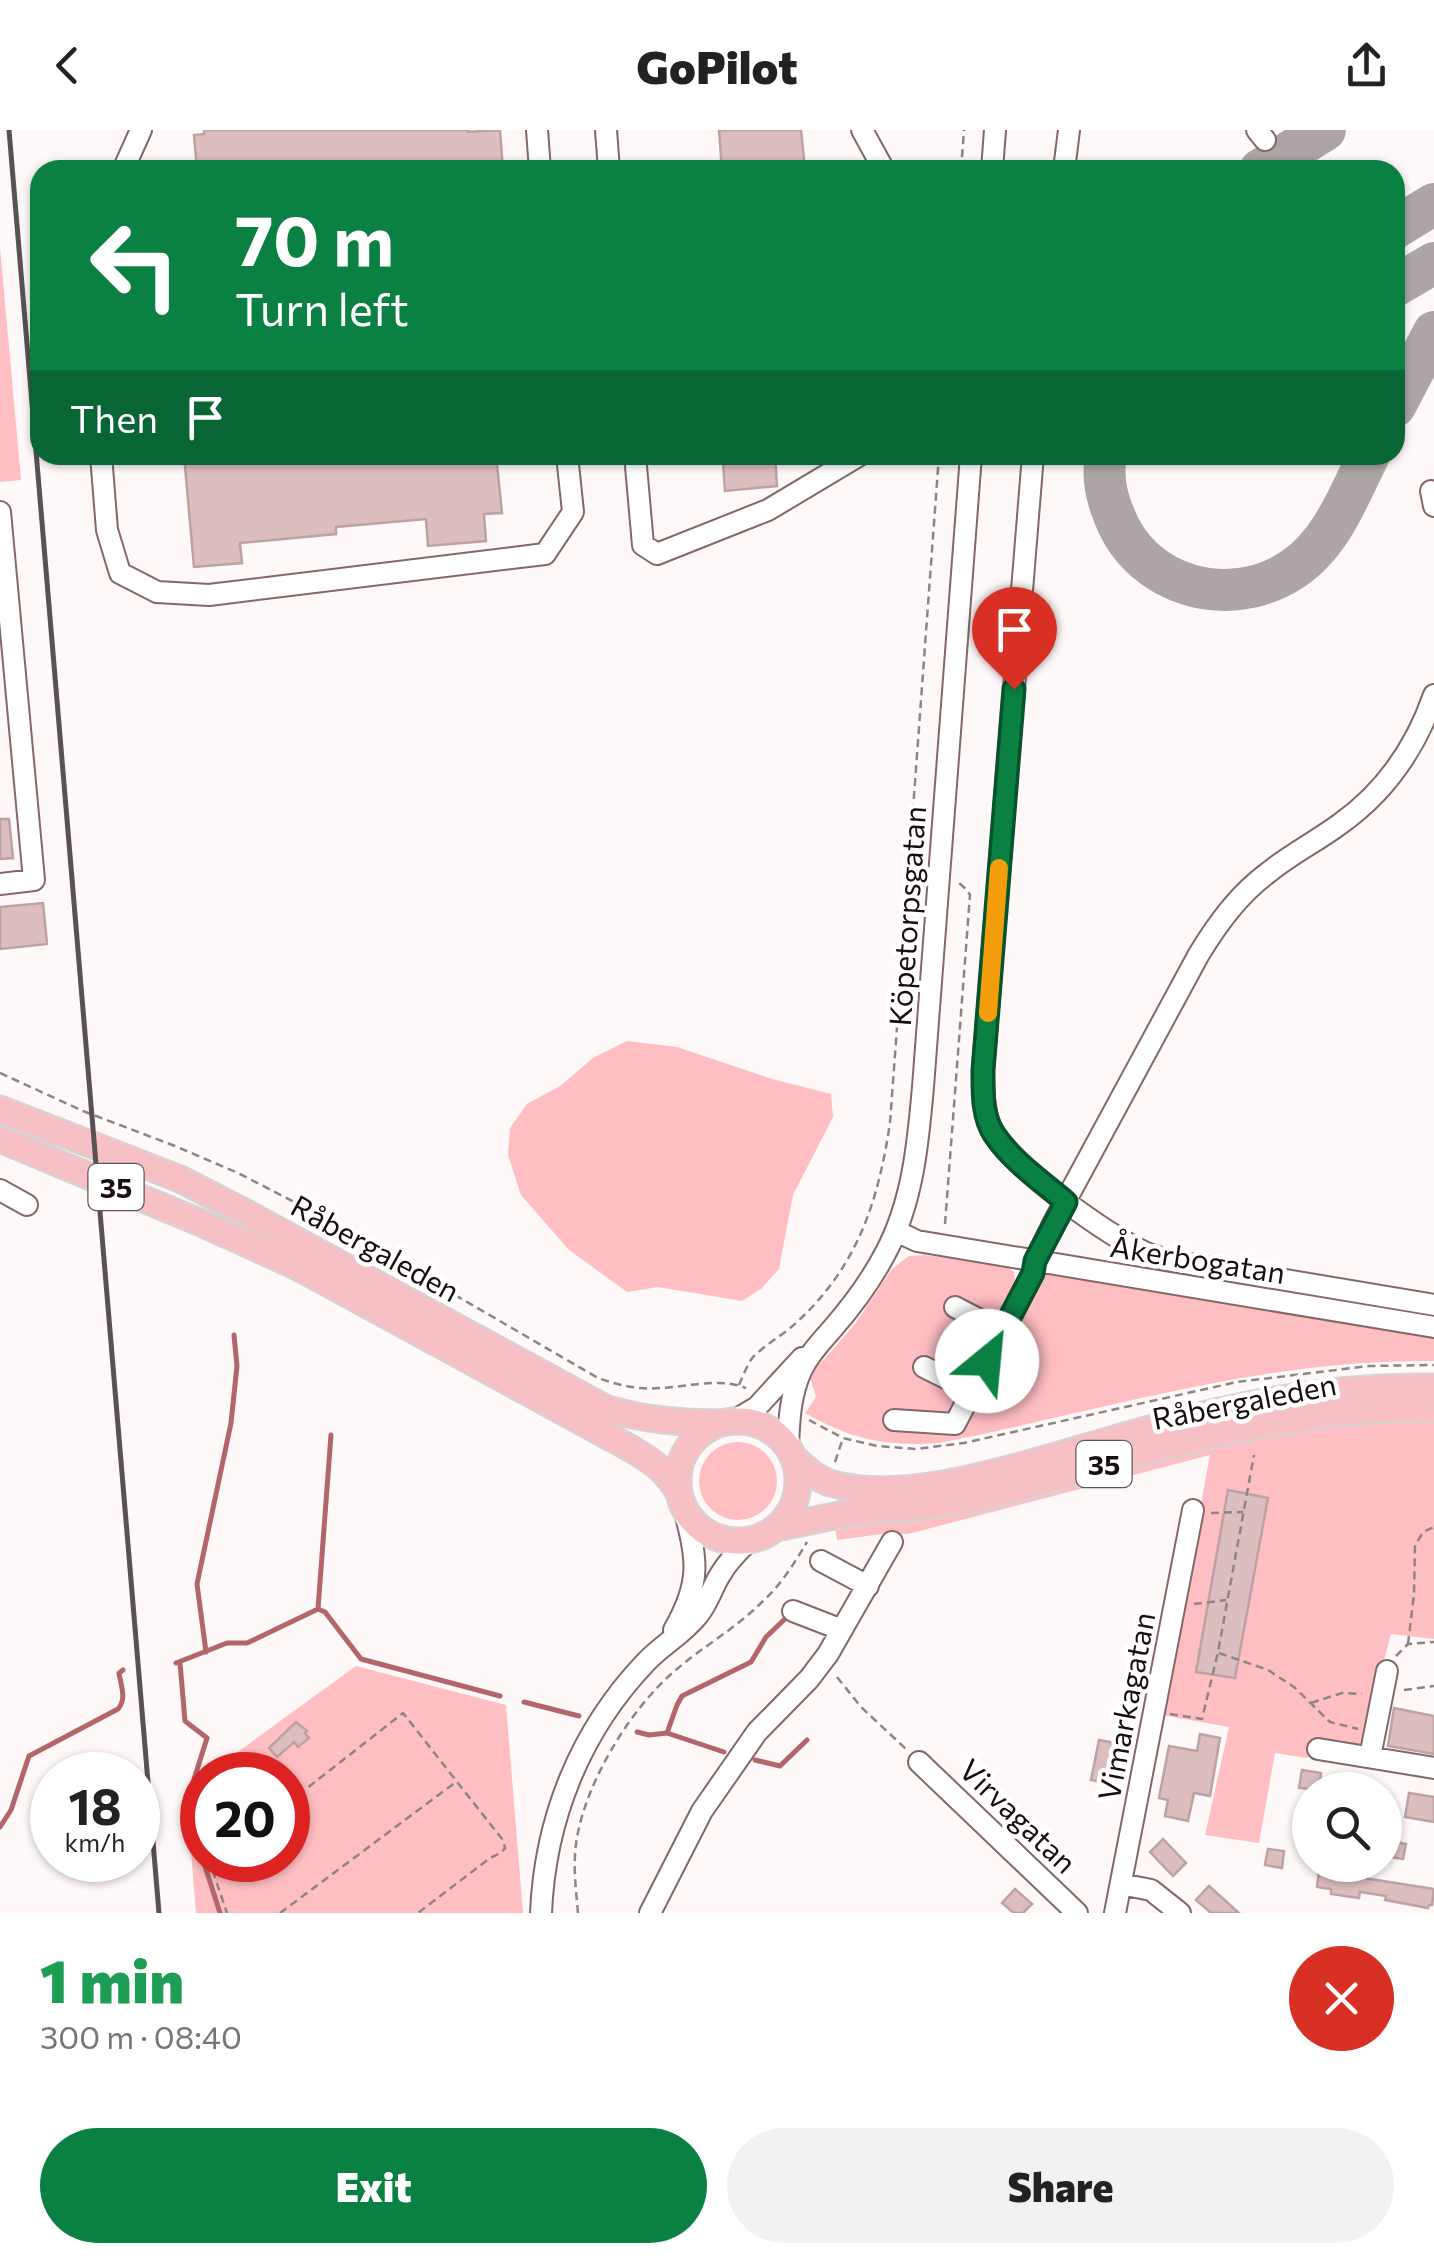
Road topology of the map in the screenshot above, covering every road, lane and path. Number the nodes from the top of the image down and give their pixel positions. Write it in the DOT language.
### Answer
graph roads {
  1 [pos="141,130"];
  2 [pos="537,130"];
  3 [pos="606,130"];
  4 [pos="862,130"];
  5 [pos="964,130"];
  6 [pos="995,130"];
  7 [pos="1068,130"];
  8 [pos="128,160"];
  9 [pos="539,160"];
  10 [pos="609,160"];
  11 [pos="878,160"];
  12 [pos="962,160"];
  13 [pos="993,160"];
  14 [pos="1065,160"];
  15 [pos="102,465"];
  16 [pos="569,465"];
  17 [pos="636,465"];
  18 [pos="843,465"];
  19 [pos="938,465"];
  20 [pos="970,465"];
  21 [pos="1033,465"];
  22 [pos="0,512"];
  23 [pos="1434,694"];
  24 [pos="940,880"];
  25 [pos="0,884"];
  26 [pos="0,1072"];
  27 [pos="0,1109"];
  28 [pos="0,1139"];
  29 [pos="0,1190"];
  30 [pos="1066,1202"];
  31 [pos="27,1204"];
  32 [pos="896,1231"];
  33 [pos="943,1246"];
  34 [pos="1035,1261"];
  35 [pos="1434,1305"];
  36 [pos="955,1307"];
  37 [pos="1434,1327"];
  38 [pos="1003,1332"];
  39 [pos="812,1352"];
  40 [pos="1434,1365"];
  41 [pos="924,1366"];
  42 [pos="1434,1387"];
  43 [pos="972,1391"];
  44 [pos="1434,1408"];
  45 [pos="800,1416"];
  46 [pos="894,1420"];
  47 [pos="728,1422"];
  48 [pos="843,1438"];
  49 [pos="790,1452"];
  50 [pos="1254,1456"];
  51 [pos="832,1474"];
  52 [pos="681,1500"];
  53 [pos="1192,1511"];
  54 [pos="1244,1512"];
  55 [pos="1434,1527"];
  56 [pos="776,1528"];
  57 [pos="813,1530"];
  58 [pos="750,1540"];
  59 [pos="892,1542"];
  60 [pos="821,1562"];
  61 [pos="868,1586"];
  62 [pos="1228,1600"];
  63 [pos="1174,1606"];
  64 [pos="793,1611"];
  65 [pos="842,1630"];
  66 [pos="1434,1642"];
  67 [pos="1408,1644"];
  68 [pos="664,1646"];
  69 [pos="1218,1652"];
  70 [pos="828,1654"];
  71 [pos="1387,1671"];
  72 [pos="1434,1686"];
  73 [pos="1382,1695"];
  74 [pos="1310,1703"];
  75 [pos="1154,1712"];
  76 [pos="1374,1734"];
  77 [pos="1318,1749"];
  78 [pos="1370,1758"];
  79 [pos="919,1762"];
  80 [pos="1434,1768"];
  81 [pos="457,1781"];
  82 [pos="310,1786"];
  83 [pos="216,1882"];
  84 [pos="1121,1884"];
  85 [pos="227,1913"];
  86 [pos="280,1913"];
  87 [pos="418,1913"];
  88 [pos="541,1913"];
  89 [pos="578,1913"];
  90 [pos="650,1913"];
  91 [pos="1077,1913"];
  92 [pos="1115,1913"];
  93 [pos="1180,1913"];
  1 -- 8 [label="street"];
  2 -- 9 [label="street"];
  3 -- 10 [label="street"];
  4 -- 11 [label="street"];
  5 -- 12 [label="path"];
  6 -- 13 [label="street"];
  7 -- 14 [label="street"];
  15 -- 16 [label="street"];
  17 -- 18 [label="street"];
  19 -- 26 [label="path"];
  20 -- 24 [label="street, Köpetorpsgatan"];
  21 -- 30 [label="street"];
  22 -- 25 [label="street"];
  23 -- 30 [label="street"];
  24 -- 32 [label="street, Köpetorpsgatan"];
  24 -- 33 [label="path"];
  27 -- 47 [label="main road, Råbergaleden / 35"];
  28 -- 52 [label="main road, Råbergaleden / 35"];
  29 -- 31 [label="street"];
  30 -- 34 [label="street"];
  30 -- 35 [label="street"];
  32 -- 33 [label="street, Åkerbogatan"];
  32 -- 39 [label="street, Köpetorpsgatan"];
  33 -- 34 [label="street, Åkerbogatan"];
  34 -- 37 [label="street, Åkerbogatan"];
  34 -- 38 [label="street"];
  36 -- 38 [label="street"];
  38 -- 43 [label="street"];
  39 -- 47 [label="street, Köpetorpsgatan"];
  39 -- 49 [label="street, Köpetorpsgatan"];
  40 -- 48 [label="path"];
  41 -- 43 [label="street"];
  42 -- 49 [label="main road, Råbergaleden / 35"];
  43 -- 46 [label="street"];
  44 -- 56 [label="main road, Råbergaleden / 35"];
  45 -- 48 [label="path"];
  47 -- 49 [label="main road, 35"];
  47 -- 52 [label="main road"];
  48 -- 51 [label="path"];
  49 -- 56 [label="main road"];
  50 -- 54 [label="path"];
  52 -- 58 [label="main road, 35"];
  52 -- 68 [label="street"];
  53 -- 54 [label="path"];
  53 -- 63 [label="street, Vimarkagatan"];
  54 -- 62 [label="path"];
  55 -- 67 [label="path"];
  56 -- 58 [label="main road, 35"];
  57 -- 89 [label="path"];
  58 -- 68 [label="street"];
  59 -- 61 [label="street"];
  60 -- 61 [label="street"];
  61 -- 65 [label="street"];
  62 -- 63 [label="path"];
  62 -- 69 [label="path"];
  63 -- 75 [label="street, Vimarkagatan"];
  64 -- 65 [label="street"];
  65 -- 70 [label="street"];
  66 -- 67 [label="path"];
  67 -- 71 [label="path"];
  68 -- 88 [label="street"];
  69 -- 74 [label="path"];
  69 -- 75 [label="path"];
  70 -- 79 [label="path"];
  70 -- 90 [label="street"];
  71 -- 73 [label="street"];
  72 -- 73 [label="path"];
  73 -- 74 [label="path"];
  73 -- 76 [label="street"];
  74 -- 76 [label="path"];
  75 -- 84 [label="street, Vimarkagatan"];
  76 -- 78 [label="street"];
  77 -- 78 [label="street"];
  78 -- 80 [label="street"];
  79 -- 91 [label="street, Virvagatan"];
  81 -- 82 [label="path"];
  81 -- 86 [label="path"];
  81 -- 87 [label="path"];
  83 -- 85 [label="path"];
  84 -- 92 [label="street, Vimarkagatan"];
  84 -- 93 [label="street"];
}
